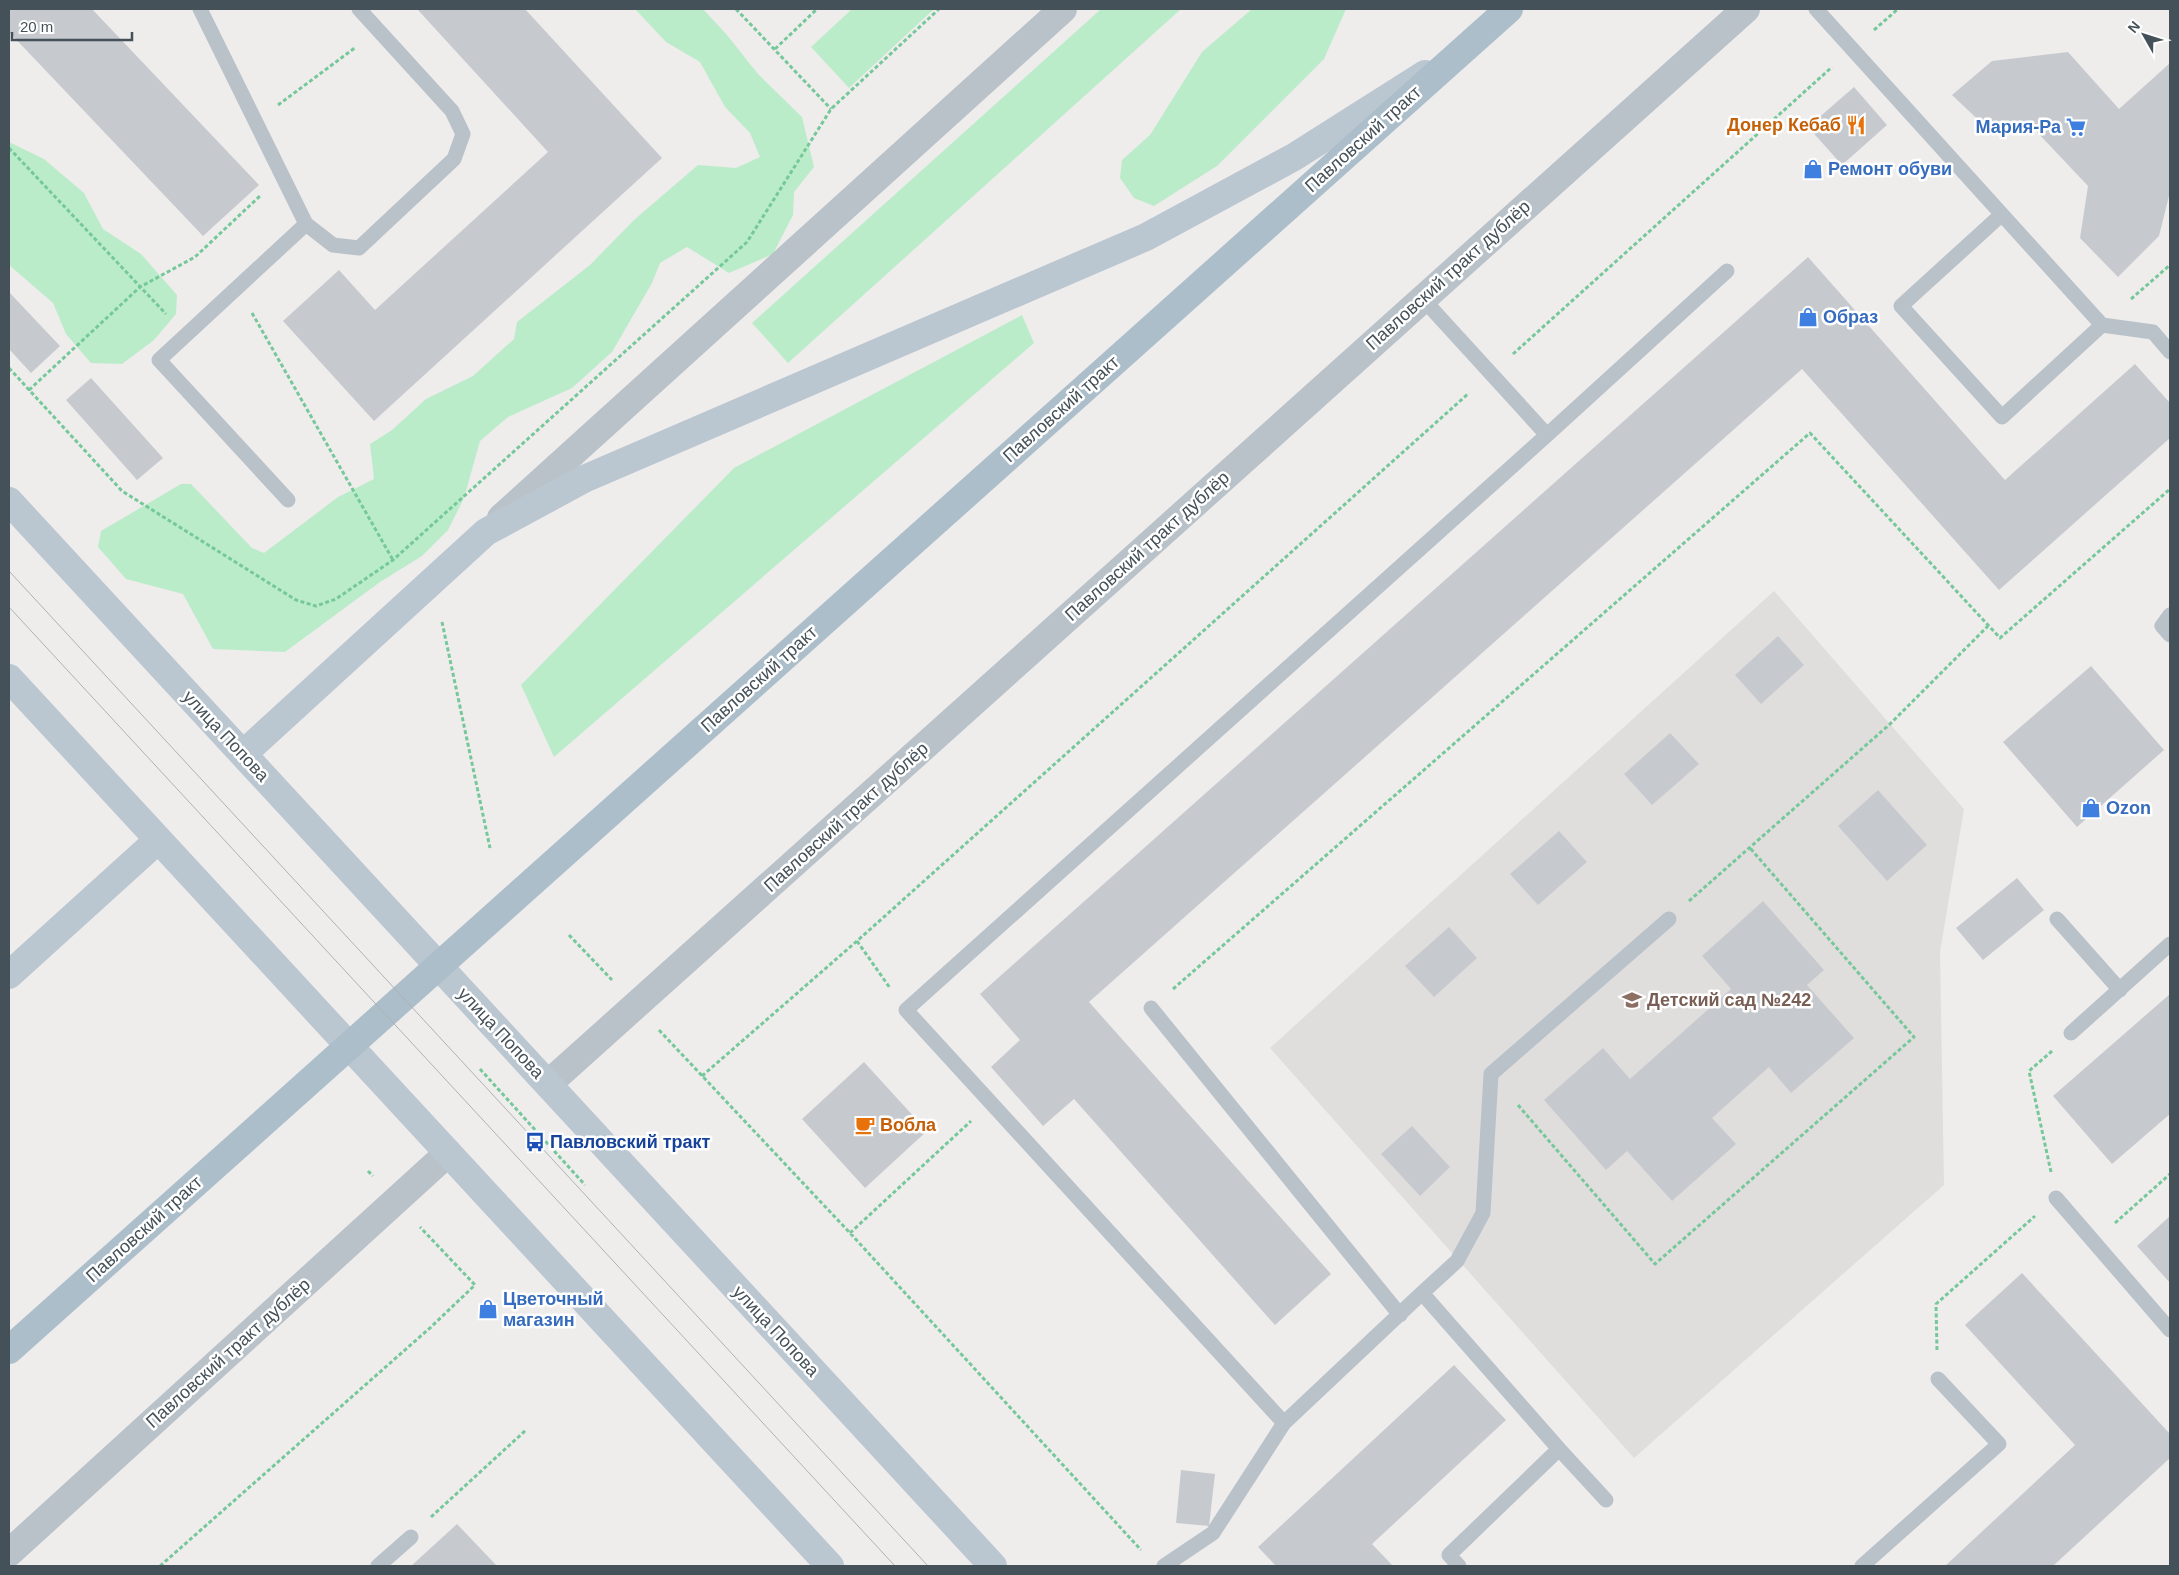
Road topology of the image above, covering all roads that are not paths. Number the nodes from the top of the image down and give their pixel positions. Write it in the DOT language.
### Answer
graph roads {
  1 [pos="200,9"];
  2 [pos="359,9"];
  3 [pos="1063,9"];
  4 [pos="1509,9"];
  5 [pos="1746,9"];
  6 [pos="1816,9"];
  7 [pos="1464,49"];
  8 [pos="2001,216"];
  9 [pos="306,224"];
  10 [pos="1727,272"];
  11 [pos="1422,298"];
  12 [pos="2102,325"];
  13 [pos="2170,352"];
  14 [pos="1547,435"];
  15 [pos="288,500"];
  16 [pos="9,501"];
  17 [pos="486,532"];
  18 [pos="2170,615"];
  19 [pos="2170,635"];
  20 [pos="9,678"];
  21 [pos="243,754"];
  22 [pos="158,840"];
  23 [pos="2057,919"];
  24 [pos="1669,920"];
  25 [pos="2170,944"];
  26 [pos="438,966"];
  27 [pos="9,975"];
  28 [pos="2120,990"];
  29 [pos="1152,1008"];
  30 [pos="2071,1033"];
  31 [pos="349,1047"];
  32 [pos="548,1084"];
  33 [pos="448,1153"];
  34 [pos="2056,1198"];
  35 [pos="1422,1293"];
  36 [pos="1400,1315"];
  37 [pos="2170,1330"];
  38 [pos="9,1350"];
  39 [pos="1938,1378"];
  40 [pos="1284,1423"];
  41 [pos="1559,1449"];
  42 [pos="1606,1500"];
  43 [pos="411,1537"];
  44 [pos="9,1554"];
  45 [pos="378,1566"];
  46 [pos="830,1566"];
  47 [pos="993,1566"];
  48 [pos="1164,1566"];
  49 [pos="1459,1566"];
  50 [pos="1862,1566"];
  1 -- 9 [label="lane"];
  2 -- 9 [label="lane"];
  3 -- 17 [label="street"];
  4 -- 7 [label="main road, Павловский тракт"];
  5 -- 11 [label="street, Павловский тракт дублёр"];
  6 -- 8 [label="lane"];
  7 -- 17 [label="main road"];
  7 -- 26 [label="main road, Павловский тракт"];
  8 -- 12 [label="lane"];
  8 -- 12 [label="lane"];
  9 -- 15 [label="lane"];
  10 -- 14 [label="lane"];
  11 -- 14 [label="lane"];
  11 -- 32 [label="street, Павловский тракт дублёр"];
  12 -- 13 [label="lane"];
  14 -- 40 [label="lane"];
  16 -- 21 [label="main road, улица Попова"];
  17 -- 21 [label="main road"];
  18 -- 19 [label="lane"];
  20 -- 22 [label="main road"];
  21 -- 26 [label="main road, улица Попова"];
  22 -- 27 [label="main road"];
  22 -- 31 [label="main road"];
  23 -- 28 [label="lane"];
  24 -- 35 [label="lane"];
  25 -- 28 [label="lane"];
  26 -- 31 [label="main road, Павловский тракт"];
  26 -- 32 [label="main road, улица Попова"];
  28 -- 30 [label="lane"];
  29 -- 36 [label="lane"];
  31 -- 33 [label="main road"];
  31 -- 38 [label="main road, Павловский тракт"];
  32 -- 47 [label="main road, улица Попова"];
  33 -- 44 [label="street, Павловский тракт дублёр"];
  33 -- 46 [label="main road"];
  34 -- 37 [label="lane"];
  35 -- 36 [label="lane"];
  35 -- 41 [label="lane"];
  36 -- 40 [label="lane"];
  39 -- 50 [label="lane"];
  40 -- 48 [label="lane"];
  41 -- 42 [label="lane"];
  41 -- 49 [label="lane"];
  43 -- 45 [label="lane"];
}
